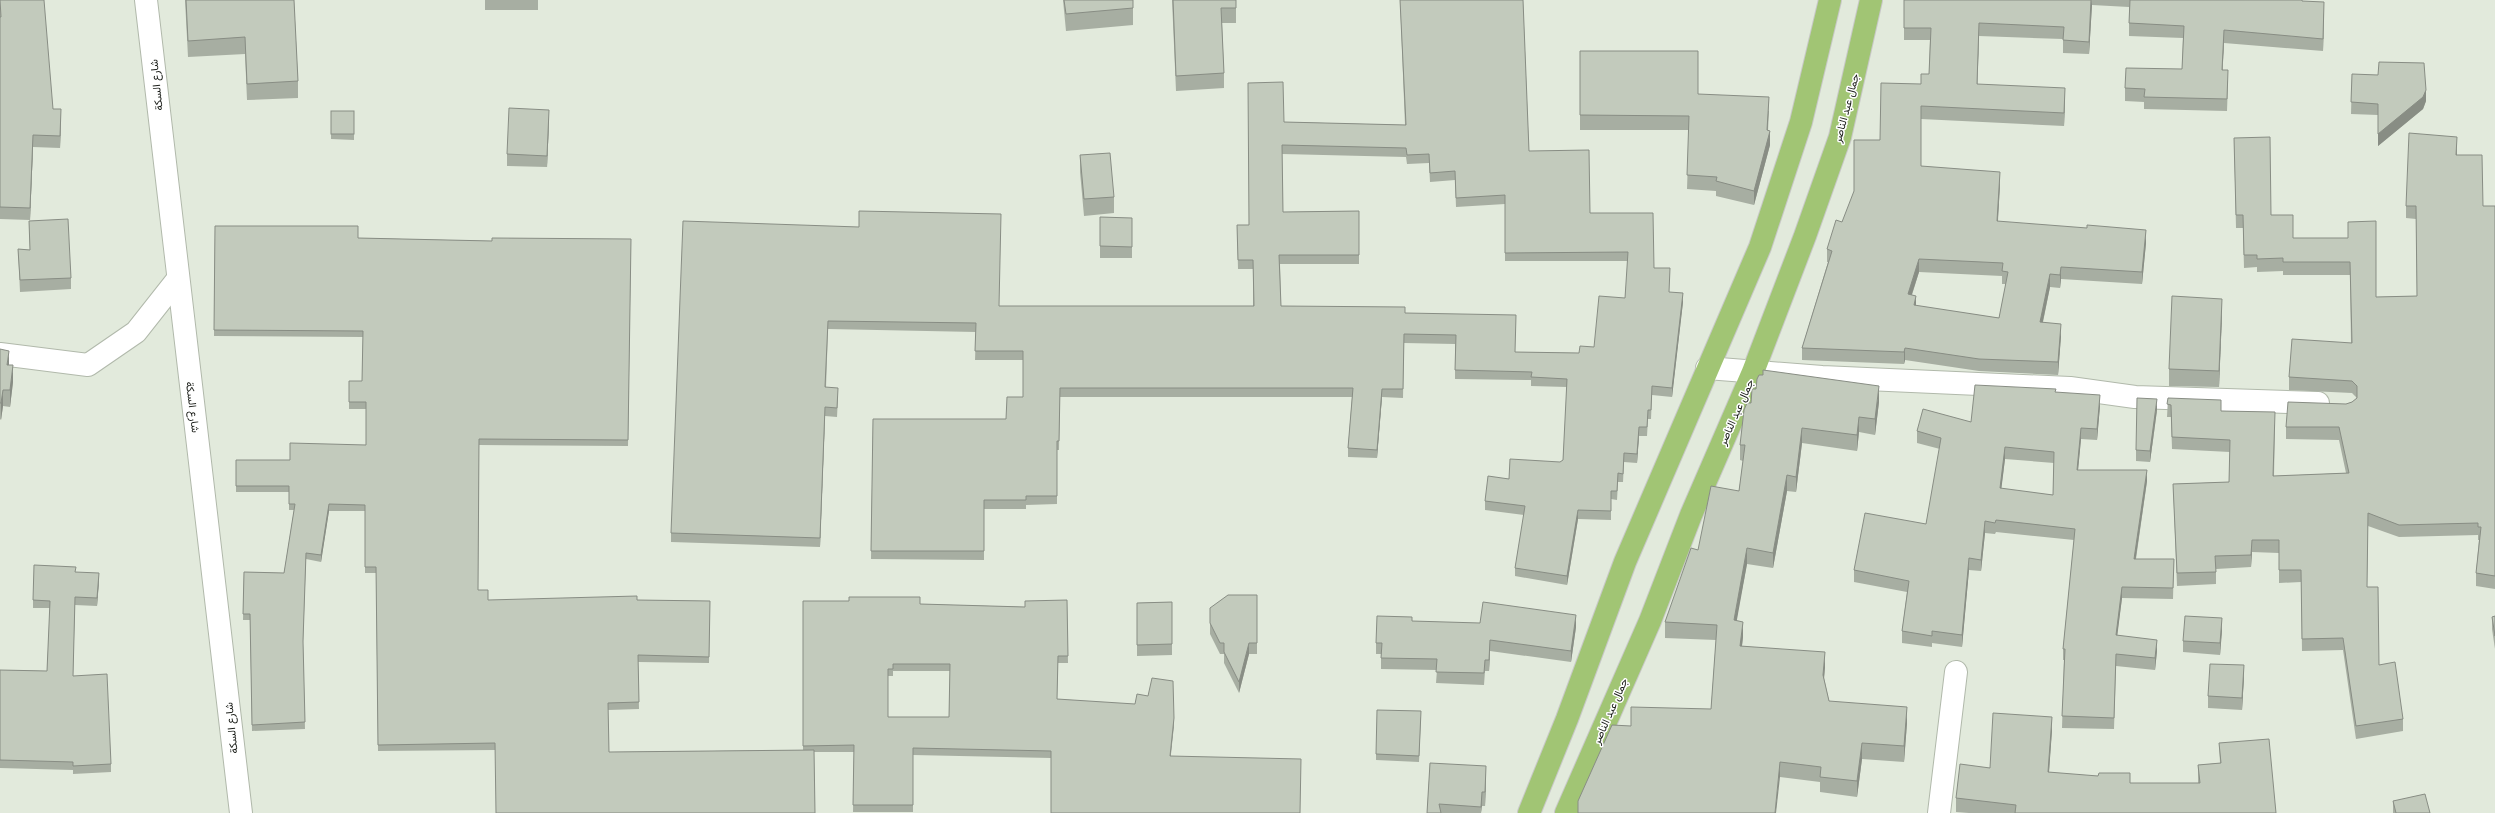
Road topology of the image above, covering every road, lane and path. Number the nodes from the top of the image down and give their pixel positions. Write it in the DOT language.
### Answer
graph roads {
  1 [pos="146,0"];
  2 [pos="1830,0"];
  3 [pos="1871,0"];
  4 [pos="177,280"];
  5 [pos="0,354"];
  6 [pos="1707,368"];
  7 [pos="1753,372"];
  8 [pos="2339,404"];
  9 [pos="1956,672"];
  10 [pos="241,813"];
  11 [pos="1529,813"];
  12 [pos="1566,813"];
  13 [pos="1939,813"];
  1 -- 4 [label="street, شارع السكة"];
  2 -- 6 [label="main road"];
  3 -- 7 [label="main road, جمال عبد الناصر"];
  4 -- 5 [label="street"];
  4 -- 10 [label="street, شارع السكة"];
  6 -- 7 [label="street"];
  6 -- 11 [label="main road"];
  7 -- 8 [label="street"];
  7 -- 12 [label="main road, جمال عبد الناصر"];
  9 -- 13 [label="street"];
}
